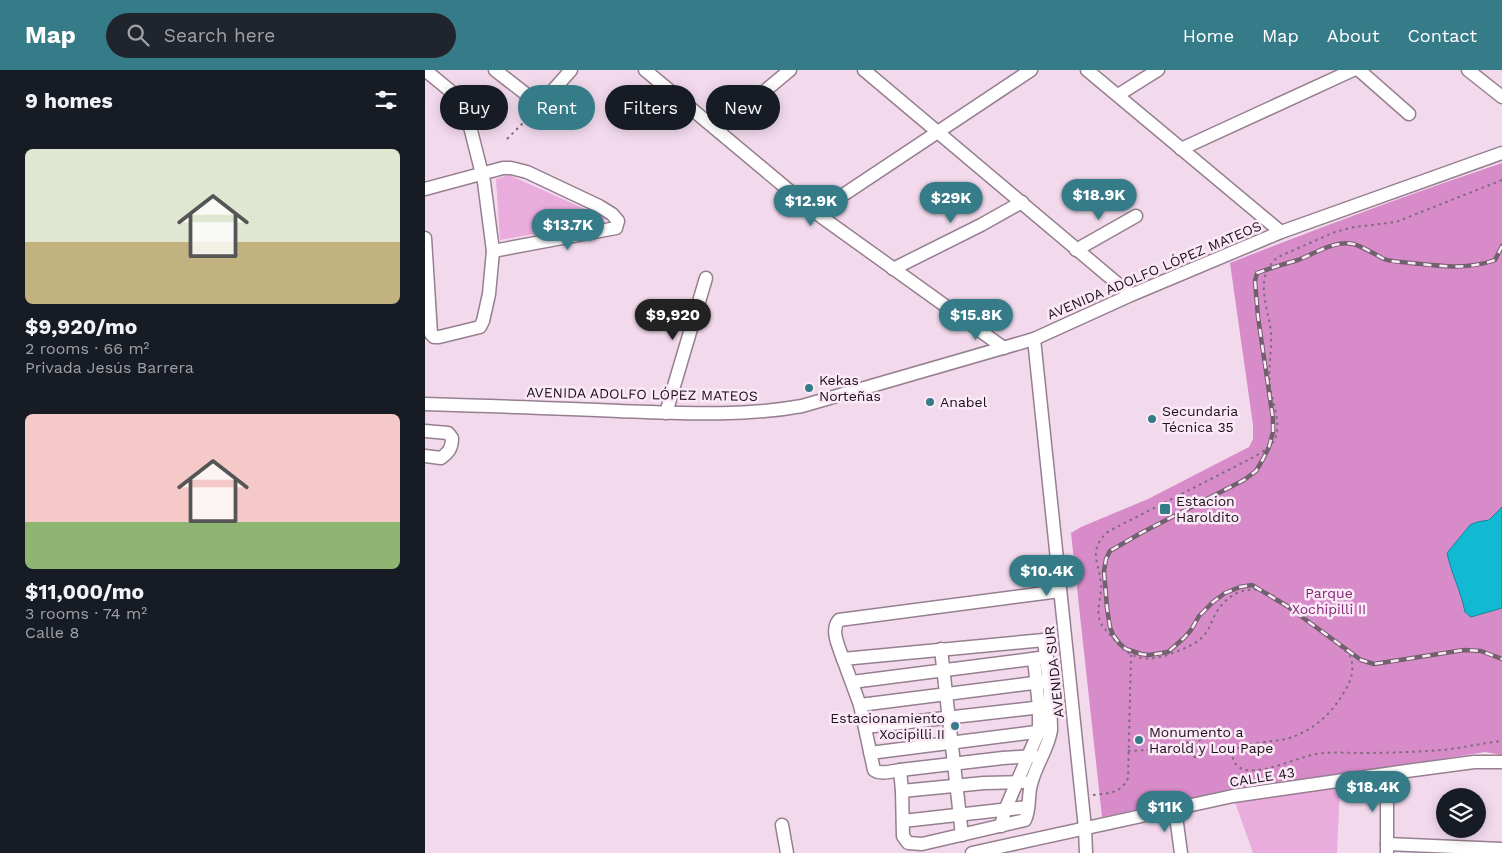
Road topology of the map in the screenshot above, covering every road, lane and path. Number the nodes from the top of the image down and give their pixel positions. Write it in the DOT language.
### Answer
graph roads {
  1 [pos="425,70"];
  2 [pos="495,70"];
  3 [pos="571,70"];
  4 [pos="645,70"];
  5 [pos="790,70"];
  6 [pos="864,70"];
  7 [pos="1031,70"];
  8 [pos="1087,70"];
  9 [pos="1158,70"];
  10 [pos="1353,70"];
  11 [pos="1359,70"];
  12 [pos="1469,70"];
  13 [pos="558,85"];
  14 [pos="772,85"];
  15 [pos="518,88"];
  16 [pos="1118,95"];
  17 [pos="1502,97"];
  18 [pos="1409,114"];
  19 [pos="706,120"];
  20 [pos="518,128"];
  21 [pos="718,130"];
  22 [pos="939,132"];
  23 [pos="507,139"];
  24 [pos="1181,149"];
  25 [pos="1502,154"];
  26 [pos="482,174"];
  27 [pos="1502,180"];
  28 [pos="425,189"];
  29 [pos="1022,202"];
  30 [pos="816,213"];
  31 [pos="1136,216"];
  32 [pos="1281,232"];
  33 [pos="425,238"];
  34 [pos="1076,250"];
  35 [pos="493,251"];
  36 [pos="893,269"];
  37 [pos="706,278"];
  38 [pos="1131,295"];
  39 [pos="1034,339"];
  40 [pos="1004,348"];
  41 [pos="425,404"];
  42 [pos="666,413"];
  43 [pos="425,430"];
  44 [pos="425,456"];
  45 [pos="1060,591"];
  46 [pos="1065,638"];
  47 [pos="1044,640"];
  48 [pos="941,649"];
  49 [pos="1131,655"];
  50 [pos="1041,658"];
  51 [pos="843,659"];
  52 [pos="944,670"];
  53 [pos="852,682"];
  54 [pos="1043,682"];
  55 [pos="947,694"];
  56 [pos="860,705"];
  57 [pos="1045,706"];
  58 [pos="950,716"];
  59 [pos="865,727"];
  60 [pos="1045,731"];
  61 [pos="1502,741"];
  62 [pos="953,742"];
  63 [pos="1185,748"];
  64 [pos="1205,748"];
  65 [pos="1236,750"];
  66 [pos="1128,751"];
  67 [pos="870,753"];
  68 [pos="1029,756"];
  69 [pos="1044,756"];
  70 [pos="1502,762"];
  71 [pos="955,763"];
  72 [pos="900,770"];
  73 [pos="1387,774"];
  74 [pos="1016,782"];
  75 [pos="1031,782"];
  76 [pos="958,786"];
  77 [pos="902,791"];
  78 [pos="1082,796"];
  79 [pos="1028,807"];
  80 [pos="1175,809"];
  81 [pos="1005,810"];
  82 [pos="961,814"];
  83 [pos="903,820"];
  84 [pos="782,826"];
  85 [pos="1001,826"];
  86 [pos="1085,828"];
  87 [pos="962,835"];
  88 [pos="1387,848"];
  89 [pos="1494,850"];
  90 [pos="787,853"];
  91 [pos="972,853"];
  92 [pos="1086,853"];
  93 [pos="1181,853"];
  1 -- 26 [label="street"];
  2 -- 15 [label="street"];
  3 -- 13 [label="street"];
  4 -- 19 [label="street"];
  5 -- 14 [label="street"];
  6 -- 22 [label="street"];
  7 -- 22 [label="street"];
  8 -- 16 [label="street"];
  9 -- 16 [label="street"];
  10 -- 24 [label="street"];
  11 -- 18 [label="street"];
  12 -- 17 [label="street"];
  16 -- 24 [label="street"];
  20 -- 23 [label="path"];
  21 -- 30 [label="street"];
  22 -- 29 [label="street"];
  22 -- 30 [label="street"];
  24 -- 32 [label="street"];
  25 -- 32 [label="street, AVENIDA ADOLFO LÓPEZ MATEOS"];
  26 -- 28 [label="street"];
  26 -- 35 [label="street"];
  26 -- 35 [label="street"];
  27 -- 49 [label="path"];
  29 -- 34 [label="street"];
  29 -- 36 [label="street"];
  30 -- 36 [label="street"];
  31 -- 34 [label="street"];
  32 -- 38 [label="street, AVENIDA ADOLFO LÓPEZ MATEOS"];
  33 -- 35 [label="street"];
  34 -- 38 [label="street"];
  36 -- 40 [label="street"];
  37 -- 42 [label="street"];
  38 -- 39 [label="street, AVENIDA ADOLFO LÓPEZ MATEOS"];
  39 -- 40 [label="street, AVENIDA ADOLFO LÓPEZ MATEOS"];
  39 -- 45 [label="street, AVENIDA SUR"];
  40 -- 42 [label="street, AVENIDA ADOLFO LÓPEZ MATEOS"];
  41 -- 42 [label="street, AVENIDA ADOLFO LÓPEZ MATEOS"];
  43 -- 44 [label="street"];
  45 -- 46 [label="street, AVENIDA SUR"];
  45 -- 51 [label="street"];
  46 -- 47 [label="street"];
  46 -- 78 [label="street, AVENIDA SUR"];
  47 -- 48 [label="street"];
  47 -- 50 [label="street"];
  48 -- 51 [label="street"];
  48 -- 52 [label="street"];
  49 -- 65 [label="path"];
  49 -- 66 [label="path"];
  50 -- 52 [label="street"];
  50 -- 54 [label="street"];
  51 -- 53 [label="street"];
  52 -- 53 [label="street"];
  52 -- 55 [label="street"];
  53 -- 56 [label="street"];
  54 -- 55 [label="street"];
  54 -- 57 [label="street"];
  55 -- 56 [label="street"];
  55 -- 58 [label="street"];
  56 -- 59 [label="street"];
  57 -- 58 [label="street"];
  57 -- 60 [label="street"];
  58 -- 59 [label="street"];
  58 -- 62 [label="street"];
  59 -- 67 [label="street"];
  60 -- 62 [label="street"];
  60 -- 68 [label="street"];
  60 -- 69 [label="street"];
  61 -- 65 [label="path"];
  62 -- 67 [label="street"];
  62 -- 71 [label="street"];
  63 -- 64 [label="path"];
  63 -- 64 [label="path"];
  63 -- 66 [label="path"];
  64 -- 65 [label="path"];
  66 -- 78 [label="path"];
  67 -- 72 [label="street"];
  68 -- 69 [label="street"];
  68 -- 71 [label="street"];
  68 -- 74 [label="street"];
  69 -- 75 [label="street"];
  70 -- 73 [label="street, CALLE 43"];
  71 -- 72 [label="street"];
  71 -- 76 [label="street"];
  72 -- 77 [label="street"];
  73 -- 80 [label="street, CALLE 43"];
  73 -- 88 [label="street"];
  74 -- 75 [label="street"];
  74 -- 76 [label="street"];
  74 -- 81 [label="street"];
  75 -- 79 [label="street"];
  76 -- 77 [label="street"];
  76 -- 82 [label="street"];
  77 -- 83 [label="street"];
  78 -- 86 [label="street, AVENIDA SUR"];
  79 -- 81 [label="street"];
  79 -- 85 [label="street"];
  80 -- 86 [label="street, CALLE 43"];
  80 -- 93 [label="street"];
  81 -- 82 [label="street"];
  81 -- 85 [label="street"];
  82 -- 83 [label="street"];
  82 -- 87 [label="street"];
  83 -- 87 [label="street"];
  84 -- 90 [label="street"];
  85 -- 87 [label="street"];
  86 -- 91 [label="street, CALLE 43"];
  86 -- 92 [label="street, AVENIDA SUR"];
  88 -- 89 [label="street"];
}
